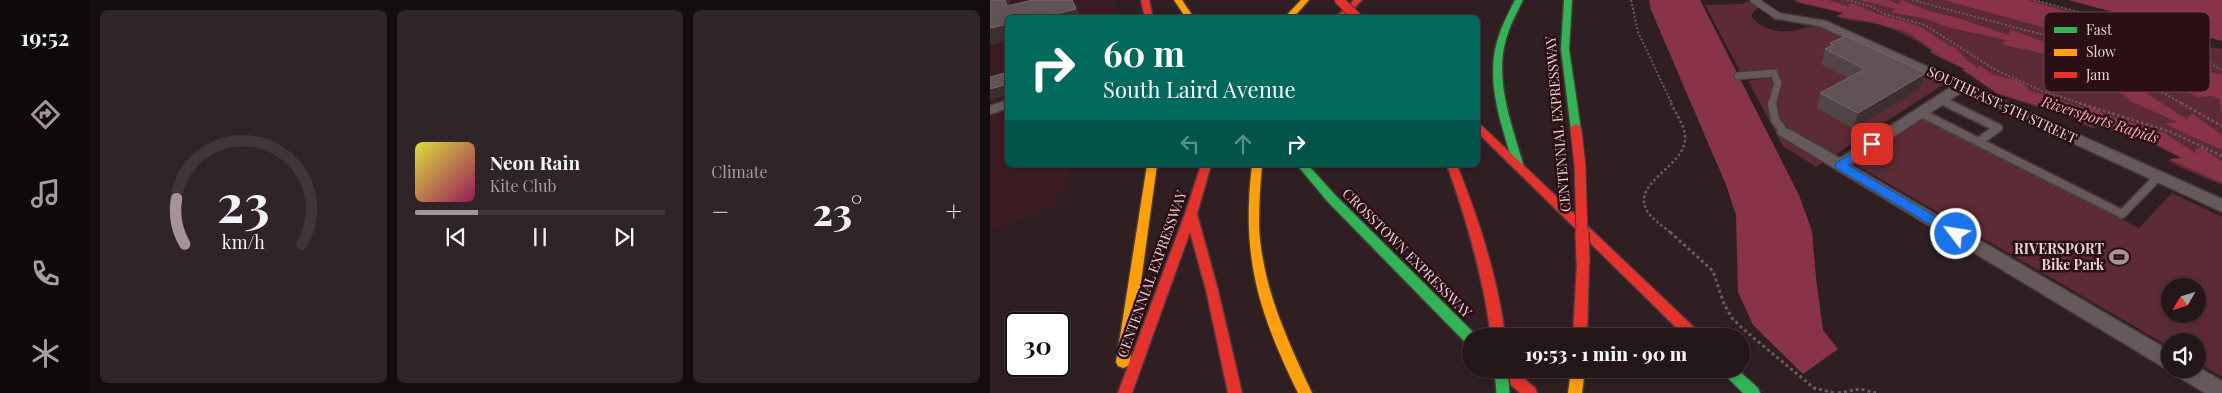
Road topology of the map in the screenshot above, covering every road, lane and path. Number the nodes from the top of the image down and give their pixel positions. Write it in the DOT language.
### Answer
graph roads {
  1 [pos="1145,0"];
  2 [pos="1178,0"];
  3 [pos="1305,0"];
  4 [pos="1339,0"];
  5 [pos="1358,0"];
  6 [pos="1519,0"];
  7 [pos="1568,0"];
  8 [pos="1631,0"];
  9 [pos="1754,0"];
  10 [pos="1847,0"];
  11 [pos="1912,0"];
  12 [pos="2034,0"];
  13 [pos="2079,12"];
  14 [pos="1148,15"];
  15 [pos="1188,15"];
  16 [pos="1291,15"];
  17 [pos="1342,15"];
  18 [pos="1355,15"];
  19 [pos="1778,16"];
  20 [pos="2044,35"];
  21 [pos="2210,63"];
  22 [pos="2222,70"];
  23 [pos="1738,76"];
  24 [pos="1961,87"];
  25 [pos="2044,92"];
  26 [pos="2045,92"];
  27 [pos="2161,92"];
  28 [pos="1941,100"];
  29 [pos="1005,105"];
  30 [pos="990,110"];
  31 [pos="1921,113"];
  32 [pos="2222,126"];
  33 [pos="1480,130"];
  34 [pos="1784,132"];
  35 [pos="1978,142"];
  36 [pos="2222,156"];
  37 [pos="1840,165"];
  38 [pos="1152,167"];
  39 [pos="1205,167"];
  40 [pos="1257,167"];
  41 [pos="1304,167"];
  42 [pos="1453,167"];
  43 [pos="1519,167"];
  44 [pos="2158,177"];
  45 [pos="2222,206"];
  46 [pos="1191,214"];
  47 [pos="1497,328"];
  48 [pos="1580,328"];
  49 [pos="1686,328"];
  50 [pos="1462,330"];
  51 [pos="2161,356"];
  52 [pos="1502,378"];
  53 [pos="1508,378"];
  54 [pos="1512,378"];
  55 [pos="1577,378"];
  56 [pos="1737,378"];
  57 [pos="2198,378"];
  58 [pos="2222,392"];
  59 [pos="1118,393"];
  60 [pos="1124,393"];
  61 [pos="1236,393"];
  62 [pos="1305,393"];
  63 [pos="1503,393"];
  64 [pos="1520,393"];
  65 [pos="1530,393"];
  66 [pos="1575,393"];
  67 [pos="1753,393"];
  68 [pos="1837,393"];
  69 [pos="1876,393"];
  1 -- 14 [label="highway"];
  2 -- 15 [label="highway"];
  3 -- 16 [label="highway"];
  4 -- 18 [label="highway, bridge"];
  5 -- 17 [label="highway"];
  6 -- 43 [label="highway"];
  7 -- 48 [label="highway, CENTENNIAL EXPRESSWAY, bridge"];
  8 -- 68 [label="path"];
  9 -- 19 [label="lane"];
  10 -- 25 [label="path"];
  11 -- 20 [label="path"];
  12 -- 13 [label="path"];
  19 -- 24 [label="street, SOUTHEAST 5TH STREET"];
  21 -- 22 [label="path"];
  23 -- 34 [label="lane"];
  24 -- 28 [label="street"];
  24 -- 44 [label="street, SOUTHEAST 5TH STREET"];
  26 -- 36 [label="path"];
  27 -- 32 [label="path"];
  28 -- 31 [label="street"];
  28 -- 35 [label="lane"];
  29 -- 30 [label="lane"];
  31 -- 35 [label="lane"];
  31 -- 37 [label="street"];
  33 -- 43 [label="highway"];
  34 -- 37 [label="street"];
  35 -- 44 [label="lane"];
  37 -- 51 [label="street"];
  38 -- 59 [label="highway"];
  39 -- 46 [label="highway, CENTENNIAL EXPRESSWAY"];
  40 -- 62 [label="highway"];
  41 -- 50 [label="highway, CROSSTOWN EXPRESSWAY"];
  42 -- 47 [label="highway"];
  43 -- 49 [label="highway"];
  44 -- 45 [label="street, SOUTHEAST 5TH STREET"];
  46 -- 60 [label="highway, CENTENNIAL EXPRESSWAY"];
  46 -- 61 [label="highway"];
  52 -- 63 [label="highway, bridge"];
  53 -- 64 [label="highway"];
  54 -- 65 [label="highway"];
  55 -- 66 [label="highway"];
  56 -- 67 [label="highway"];
  57 -- 58 [label="street"];
  68 -- 69 [label="path"];
}
